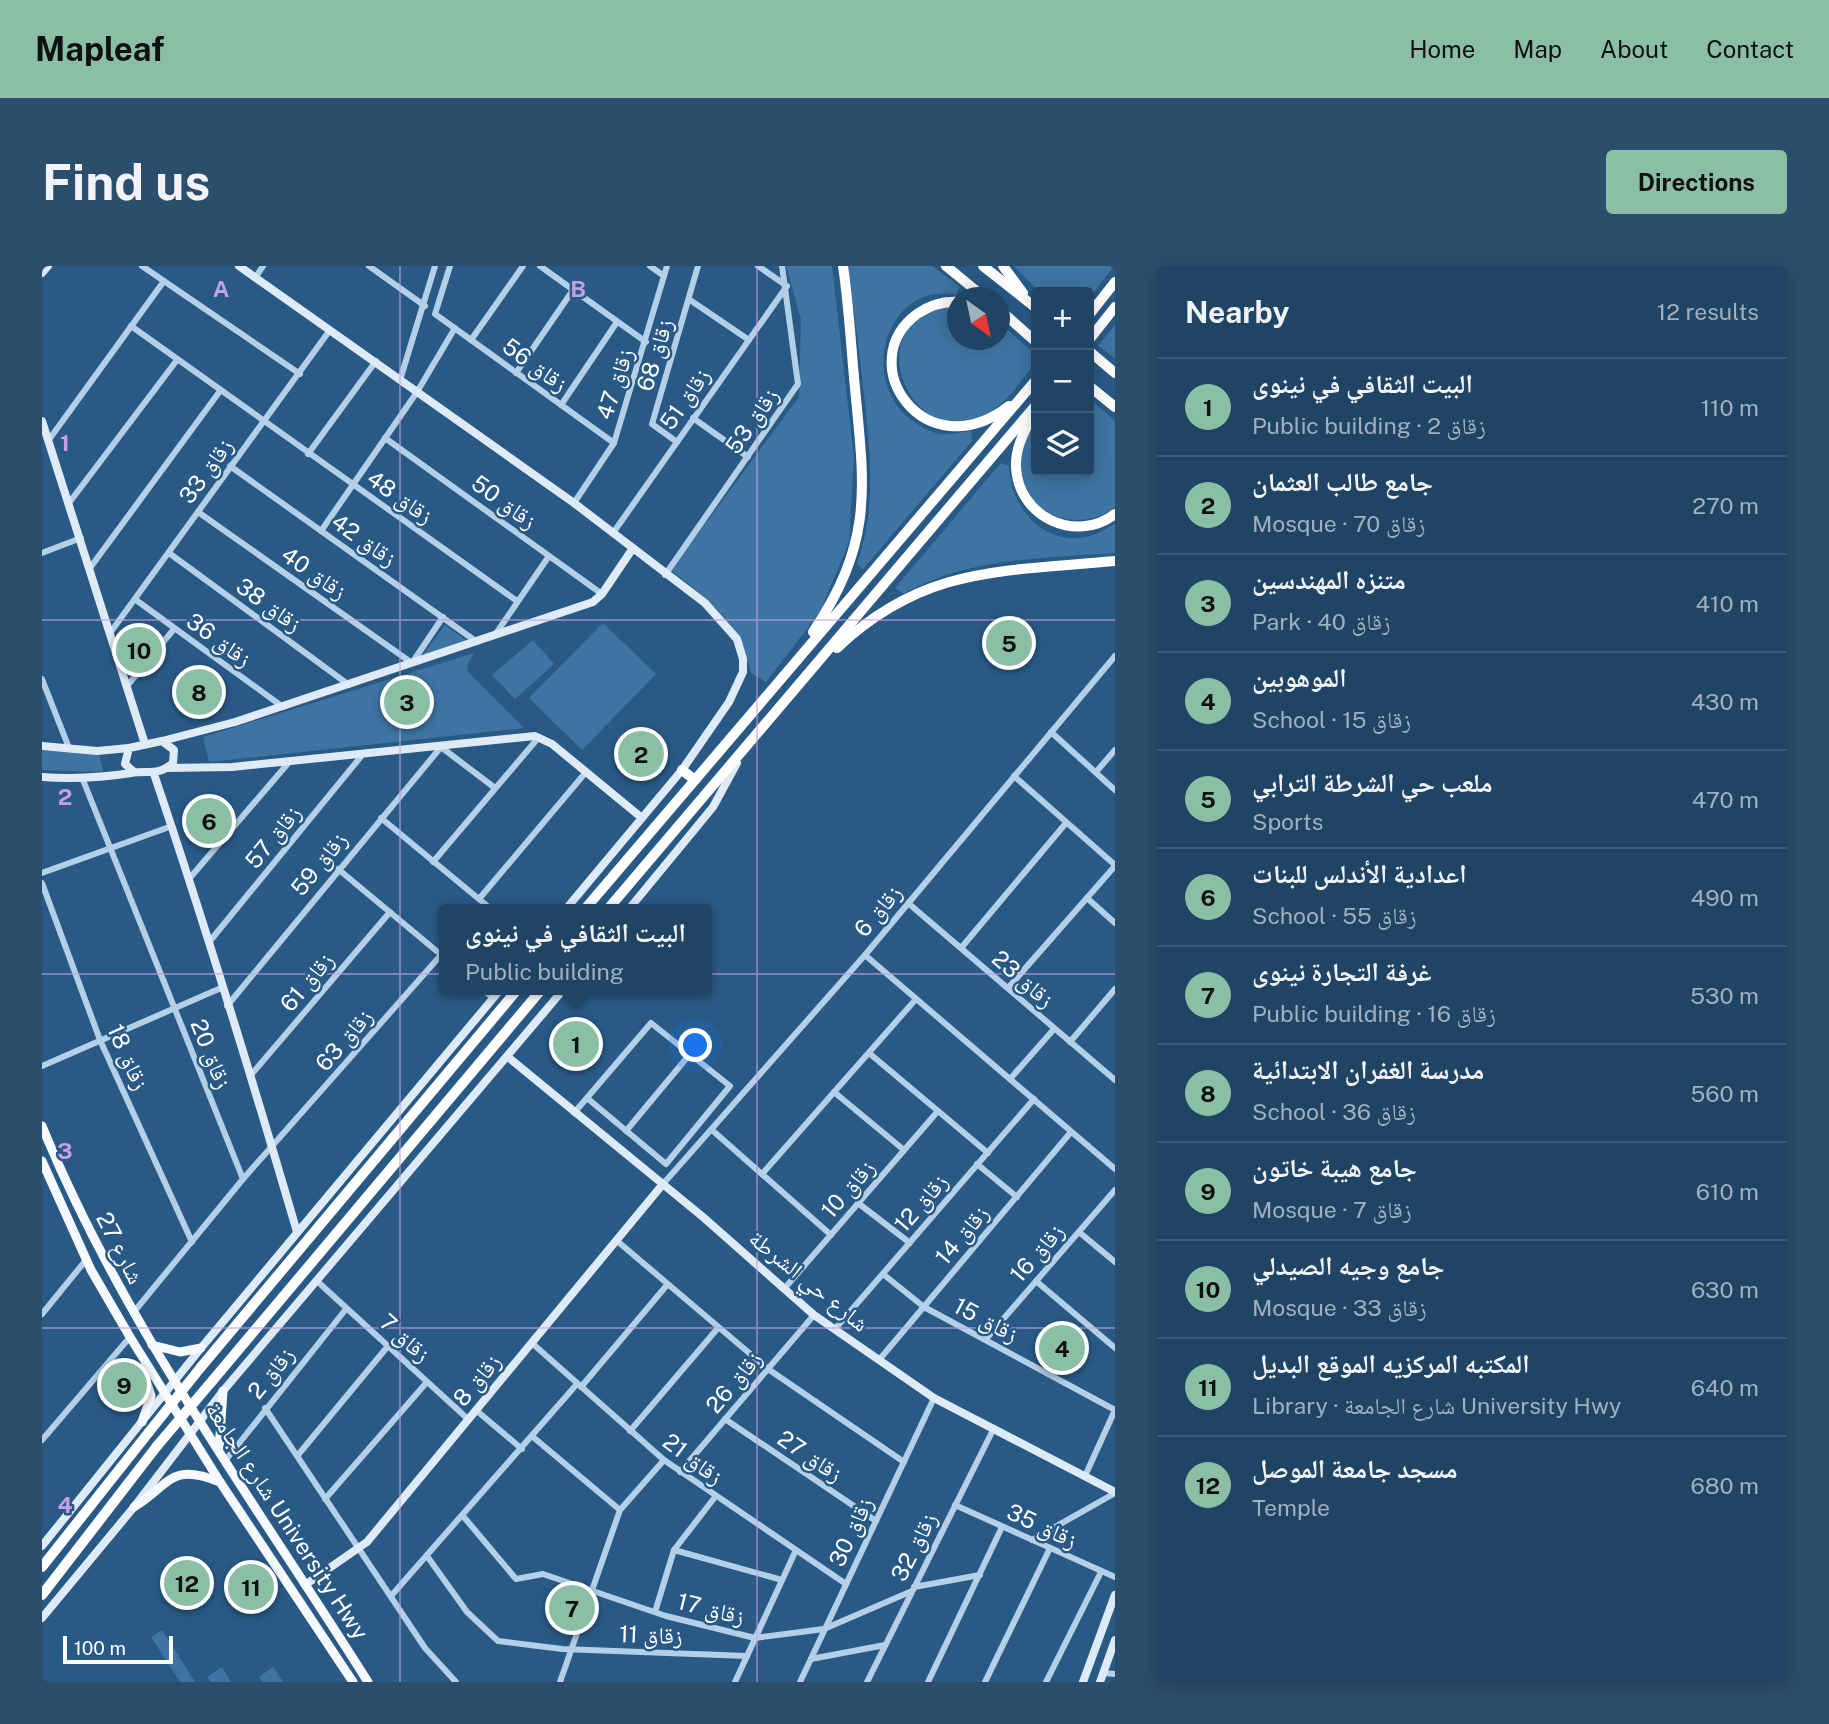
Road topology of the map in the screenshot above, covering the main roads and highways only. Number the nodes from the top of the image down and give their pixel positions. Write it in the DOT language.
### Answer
graph roads {
  1 [pos="843,266"];
  2 [pos="946,266"];
  3 [pos="983,266"];
  4 [pos="1003,266"];
  5 [pos="1115,274"];
  6 [pos="1115,282"];
  7 [pos="972,287"];
  8 [pos="1100,300"];
  9 [pos="1031,302"];
  10 [pos="947,303"];
  11 [pos="1031,304"];
  12 [pos="1094,308"];
  13 [pos="1110,314"];
  14 [pos="1010,320"];
  15 [pos="1010,324"];
  16 [pos="1022,331"];
  17 [pos="1094,334"];
  18 [pos="1031,338"];
  19 [pos="1094,355"];
  20 [pos="1115,373"];
  21 [pos="1031,386"];
  22 [pos="1094,390"];
  23 [pos="1027,391"];
  24 [pos="1101,396"];
  25 [pos="1115,407"];
  26 [pos="1115,412"];
  27 [pos="1031,413"];
  28 [pos="1033,413"];
  29 [pos="1115,514"];
  30 [pos="1115,561"];
  31 [pos="784,675"];
  32 [pos="803,681"];
  33 [pos="682,770"];
  34 [pos="695,780"];
  35 [pos="589,904"];
  36 [pos="612,904"];
  37 [pos="513,995"];
  38 [pos="537,995"];
  39 [pos="42,1126"];
  40 [pos="42,1161"];
  41 [pos="130,1337"];
  42 [pos="151,1345"];
  43 [pos="201,1348"];
  44 [pos="174,1382"];
  45 [pos="223,1391"];
  46 [pos="165,1394"];
  47 [pos="145,1427"];
  48 [pos="219,1452"];
  49 [pos="220,1482"];
  50 [pos="134,1507"];
  51 [pos="42,1567"];
  52 [pos="42,1595"];
  53 [pos="354,1682"];
  54 [pos="368,1682"];
  1 -- 31 [label="highway"];
  2 -- 7 [label="highway"];
  3 -- 11 [label="highway"];
  4 -- 9 [label="highway"];
  5 -- 8 [label="highway"];
  6 -- 8 [label="highway"];
  8 -- 12 [label="highway"];
  10 -- 23 [label="highway"];
  13 -- 17 [label="highway"];
  14 -- 16 [label="highway"];
  15 -- 16 [label="highway"];
  16 -- 18 [label="highway"];
  19 -- 20 [label="highway"];
  21 -- 23 [label="highway"];
  22 -- 24 [label="highway"];
  23 -- 31 [label="highway"];
  24 -- 25 [label="highway"];
  24 -- 26 [label="highway"];
  27 -- 32 [label="highway"];
  28 -- 29 [label="highway"];
  30 -- 32 [label="highway"];
  31 -- 34 [label="highway"];
  32 -- 36 [label="highway"];
  33 -- 34 [label="highway"];
  34 -- 35 [label="highway"];
  37 -- 47 [label="highway, bridge"];
  38 -- 52 [label="highway, bridge"];
  39 -- 42 [label="main road, شارع 27"];
  40 -- 41 [label="main road, شارع 27"];
  41 -- 46 [label="main road, شارع 27"];
  41 -- 47 [label="main road"];
  42 -- 43 [label="main road"];
  42 -- 44 [label="main road, شارع 27"];
  44 -- 48 [label="main road, شارع الجامعة University Hwy"];
  45 -- 48 [label="main road"];
  46 -- 49 [label="main road, شارع الجامعة University Hwy"];
  47 -- 51 [label="highway"];
  48 -- 54 [label="main road, شارع الجامعة University Hwy"];
  49 -- 50 [label="main road"];
  49 -- 53 [label="main road, شارع الجامعة University Hwy"];
}
